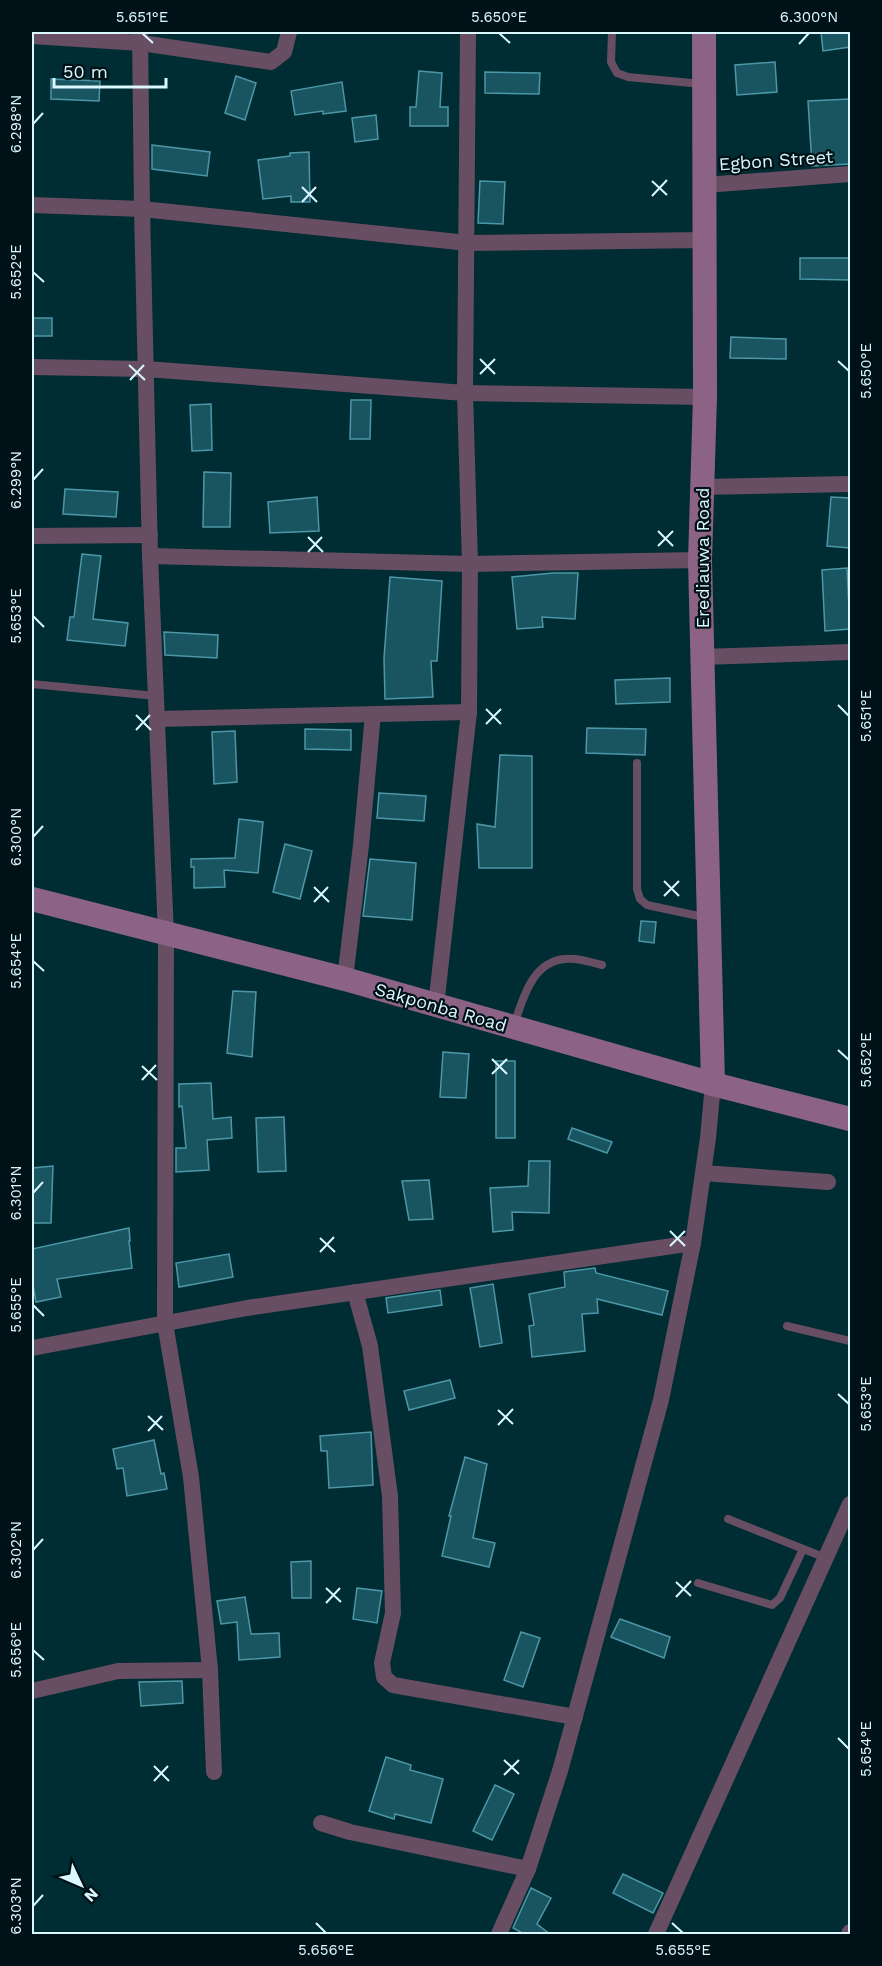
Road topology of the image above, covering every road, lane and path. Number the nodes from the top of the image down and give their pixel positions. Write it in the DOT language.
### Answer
graph roads {
  1 [pos="290,32"];
  2 [pos="468,32"];
  3 [pos="612,32"];
  4 [pos="704,32"];
  5 [pos="32,36"];
  6 [pos="141,37"];
  7 [pos="704,85"];
  8 [pos="850,174"];
  9 [pos="705,185"];
  10 [pos="32,205"];
  11 [pos="142,209"];
  12 [pos="705,240"];
  13 [pos="468,243"];
  14 [pos="32,367"];
  15 [pos="146,369"];
  16 [pos="465,393"];
  17 [pos="705,397"];
  18 [pos="850,484"];
  19 [pos="702,487"];
  20 [pos="150,535"];
  21 [pos="32,536"];
  22 [pos="150,556"];
  23 [pos="700,560"];
  24 [pos="470,564"];
  25 [pos="850,652"];
  26 [pos="701,657"];
  27 [pos="32,684"];
  28 [pos="156,696"];
  29 [pos="469,712"];
  30 [pos="373,714"];
  31 [pos="157,719"];
  32 [pos="637,763"];
  33 [pos="32,899"];
  34 [pos="709,918"];
  35 [pos="166,935"];
  36 [pos="603,965"];
  37 [pos="345,979"];
  38 [pos="436,1006"];
  39 [pos="513,1028"];
  40 [pos="713,1084"];
  41 [pos="850,1119"];
  42 [pos="703,1173"];
  43 [pos="828,1182"];
  44 [pos="693,1243"];
  45 [pos="355,1292"];
  46 [pos="165,1323"];
  47 [pos="787,1326"];
  48 [pos="850,1341"];
  49 [pos="32,1348"];
  50 [pos="850,1504"];
  51 [pos="728,1519"];
  52 [pos="803,1549"];
  53 [pos="826,1558"];
  54 [pos="698,1583"];
  55 [pos="210,1670"];
  56 [pos="32,1691"];
  57 [pos="575,1717"];
  58 [pos="214,1772"];
  59 [pos="321,1823"];
  60 [pos="528,1869"];
  61 [pos="499,1935"];
  62 [pos="656,1935"];
  1 -- 6 [label="street"];
  2 -- 13 [label="street"];
  3 -- 7 [label="lane"];
  4 -- 7 [label="street, Erediauwa Road"];
  5 -- 6 [label="street"];
  6 -- 11 [label="street"];
  7 -- 9 [label="street, Erediauwa Road"];
  8 -- 9 [label="street, Egbon Street"];
  9 -- 12 [label="street, Erediauwa Road"];
  10 -- 11 [label="street"];
  11 -- 13 [label="street"];
  11 -- 15 [label="street"];
  12 -- 13 [label="street"];
  12 -- 17 [label="street, Erediauwa Road"];
  13 -- 16 [label="street"];
  14 -- 15 [label="street"];
  15 -- 16 [label="street"];
  15 -- 20 [label="street"];
  16 -- 17 [label="street"];
  16 -- 24 [label="street"];
  17 -- 19 [label="street, Erediauwa Road"];
  18 -- 19 [label="street"];
  19 -- 23 [label="street, Erediauwa Road"];
  20 -- 21 [label="street"];
  20 -- 22 [label="street"];
  22 -- 24 [label="street"];
  22 -- 28 [label="street"];
  23 -- 24 [label="street"];
  23 -- 26 [label="street, Erediauwa Road"];
  24 -- 29 [label="street"];
  25 -- 26 [label="street"];
  26 -- 34 [label="street, Erediauwa Road"];
  27 -- 28 [label="lane"];
  28 -- 31 [label="street"];
  29 -- 30 [label="street"];
  29 -- 38 [label="street"];
  30 -- 31 [label="street"];
  30 -- 37 [label="street"];
  31 -- 35 [label="street"];
  32 -- 34 [label="lane"];
  33 -- 35 [label="street, Sakponba Road"];
  34 -- 40 [label="street, Erediauwa Road"];
  35 -- 37 [label="street, Sakponba Road"];
  35 -- 46 [label="street"];
  36 -- 39 [label="lane"];
  37 -- 38 [label="street, Sakponba Road"];
  38 -- 39 [label="street, Sakponba Road"];
  39 -- 40 [label="street, Sakponba Road"];
  40 -- 41 [label="street, Sakponba Road"];
  40 -- 42 [label="street"];
  42 -- 43 [label="street"];
  42 -- 44 [label="street"];
  44 -- 45 [label="street"];
  44 -- 57 [label="street"];
  45 -- 46 [label="street"];
  45 -- 57 [label="street"];
  46 -- 49 [label="street"];
  46 -- 55 [label="street"];
  47 -- 48 [label="lane"];
  50 -- 53 [label="street"];
  51 -- 52 [label="lane"];
  52 -- 53 [label="lane"];
  52 -- 54 [label="lane"];
  53 -- 62 [label="street"];
  55 -- 56 [label="street"];
  55 -- 58 [label="street"];
  57 -- 60 [label="street"];
  59 -- 60 [label="street"];
  60 -- 61 [label="street"];
}
